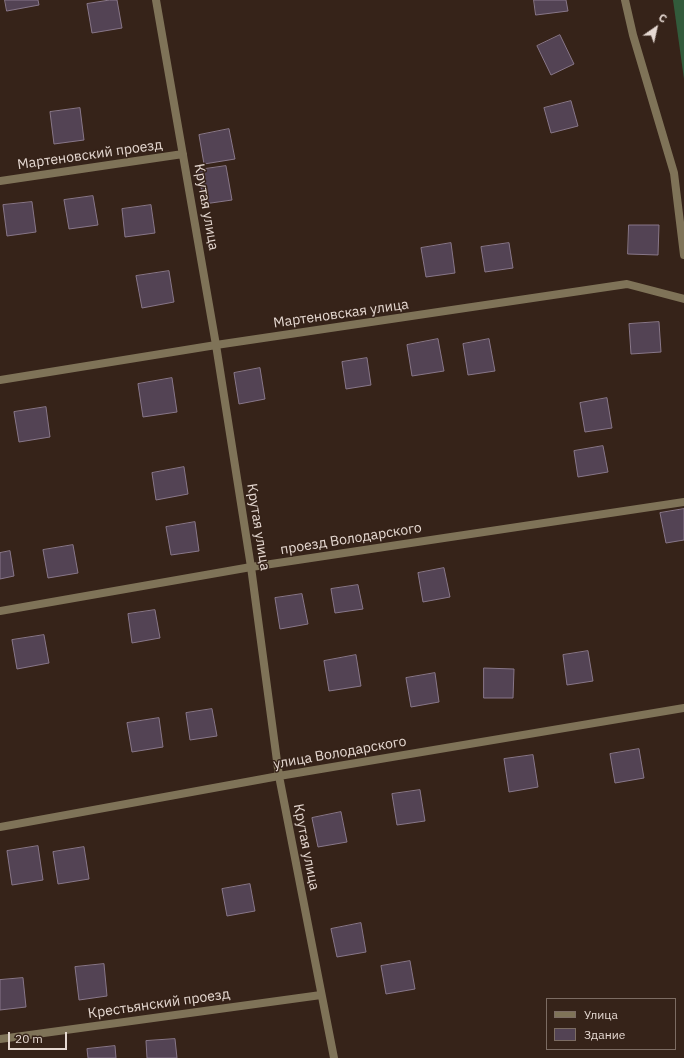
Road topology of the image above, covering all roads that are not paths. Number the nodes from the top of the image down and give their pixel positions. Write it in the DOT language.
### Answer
graph roads {
  1 [pos="156,0"];
  2 [pos="625,0"];
  3 [pos="183,154"];
  4 [pos="0,181"];
  5 [pos="684,255"];
  6 [pos="684,299"];
  7 [pos="216,345"];
  8 [pos="0,380"];
  9 [pos="684,502"];
  10 [pos="251,567"];
  11 [pos="0,611"];
  12 [pos="684,708"];
  13 [pos="279,776"];
  14 [pos="0,827"];
  15 [pos="321,995"];
  16 [pos="0,1039"];
  17 [pos="334,1058"];
  1 -- 3 [label="street, Крутая улица"];
  2 -- 5 [label="street"];
  3 -- 4 [label="street, Мартеновский проезд"];
  3 -- 7 [label="street, Крутая улица"];
  6 -- 7 [label="street, Мартеновская улица"];
  7 -- 8 [label="street, Мартеновская улица"];
  7 -- 10 [label="street, Крутая улица"];
  9 -- 10 [label="street, проезд Володарского"];
  10 -- 11 [label="street, проезд Володарского"];
  10 -- 13 [label="street, Крутая улица"];
  12 -- 13 [label="street, улица Володарского"];
  13 -- 14 [label="street, улица Володарского"];
  13 -- 15 [label="street, Крутая улица"];
  15 -- 16 [label="street, Крестьянский проезд"];
  15 -- 17 [label="street, Крутая улица"];
}
